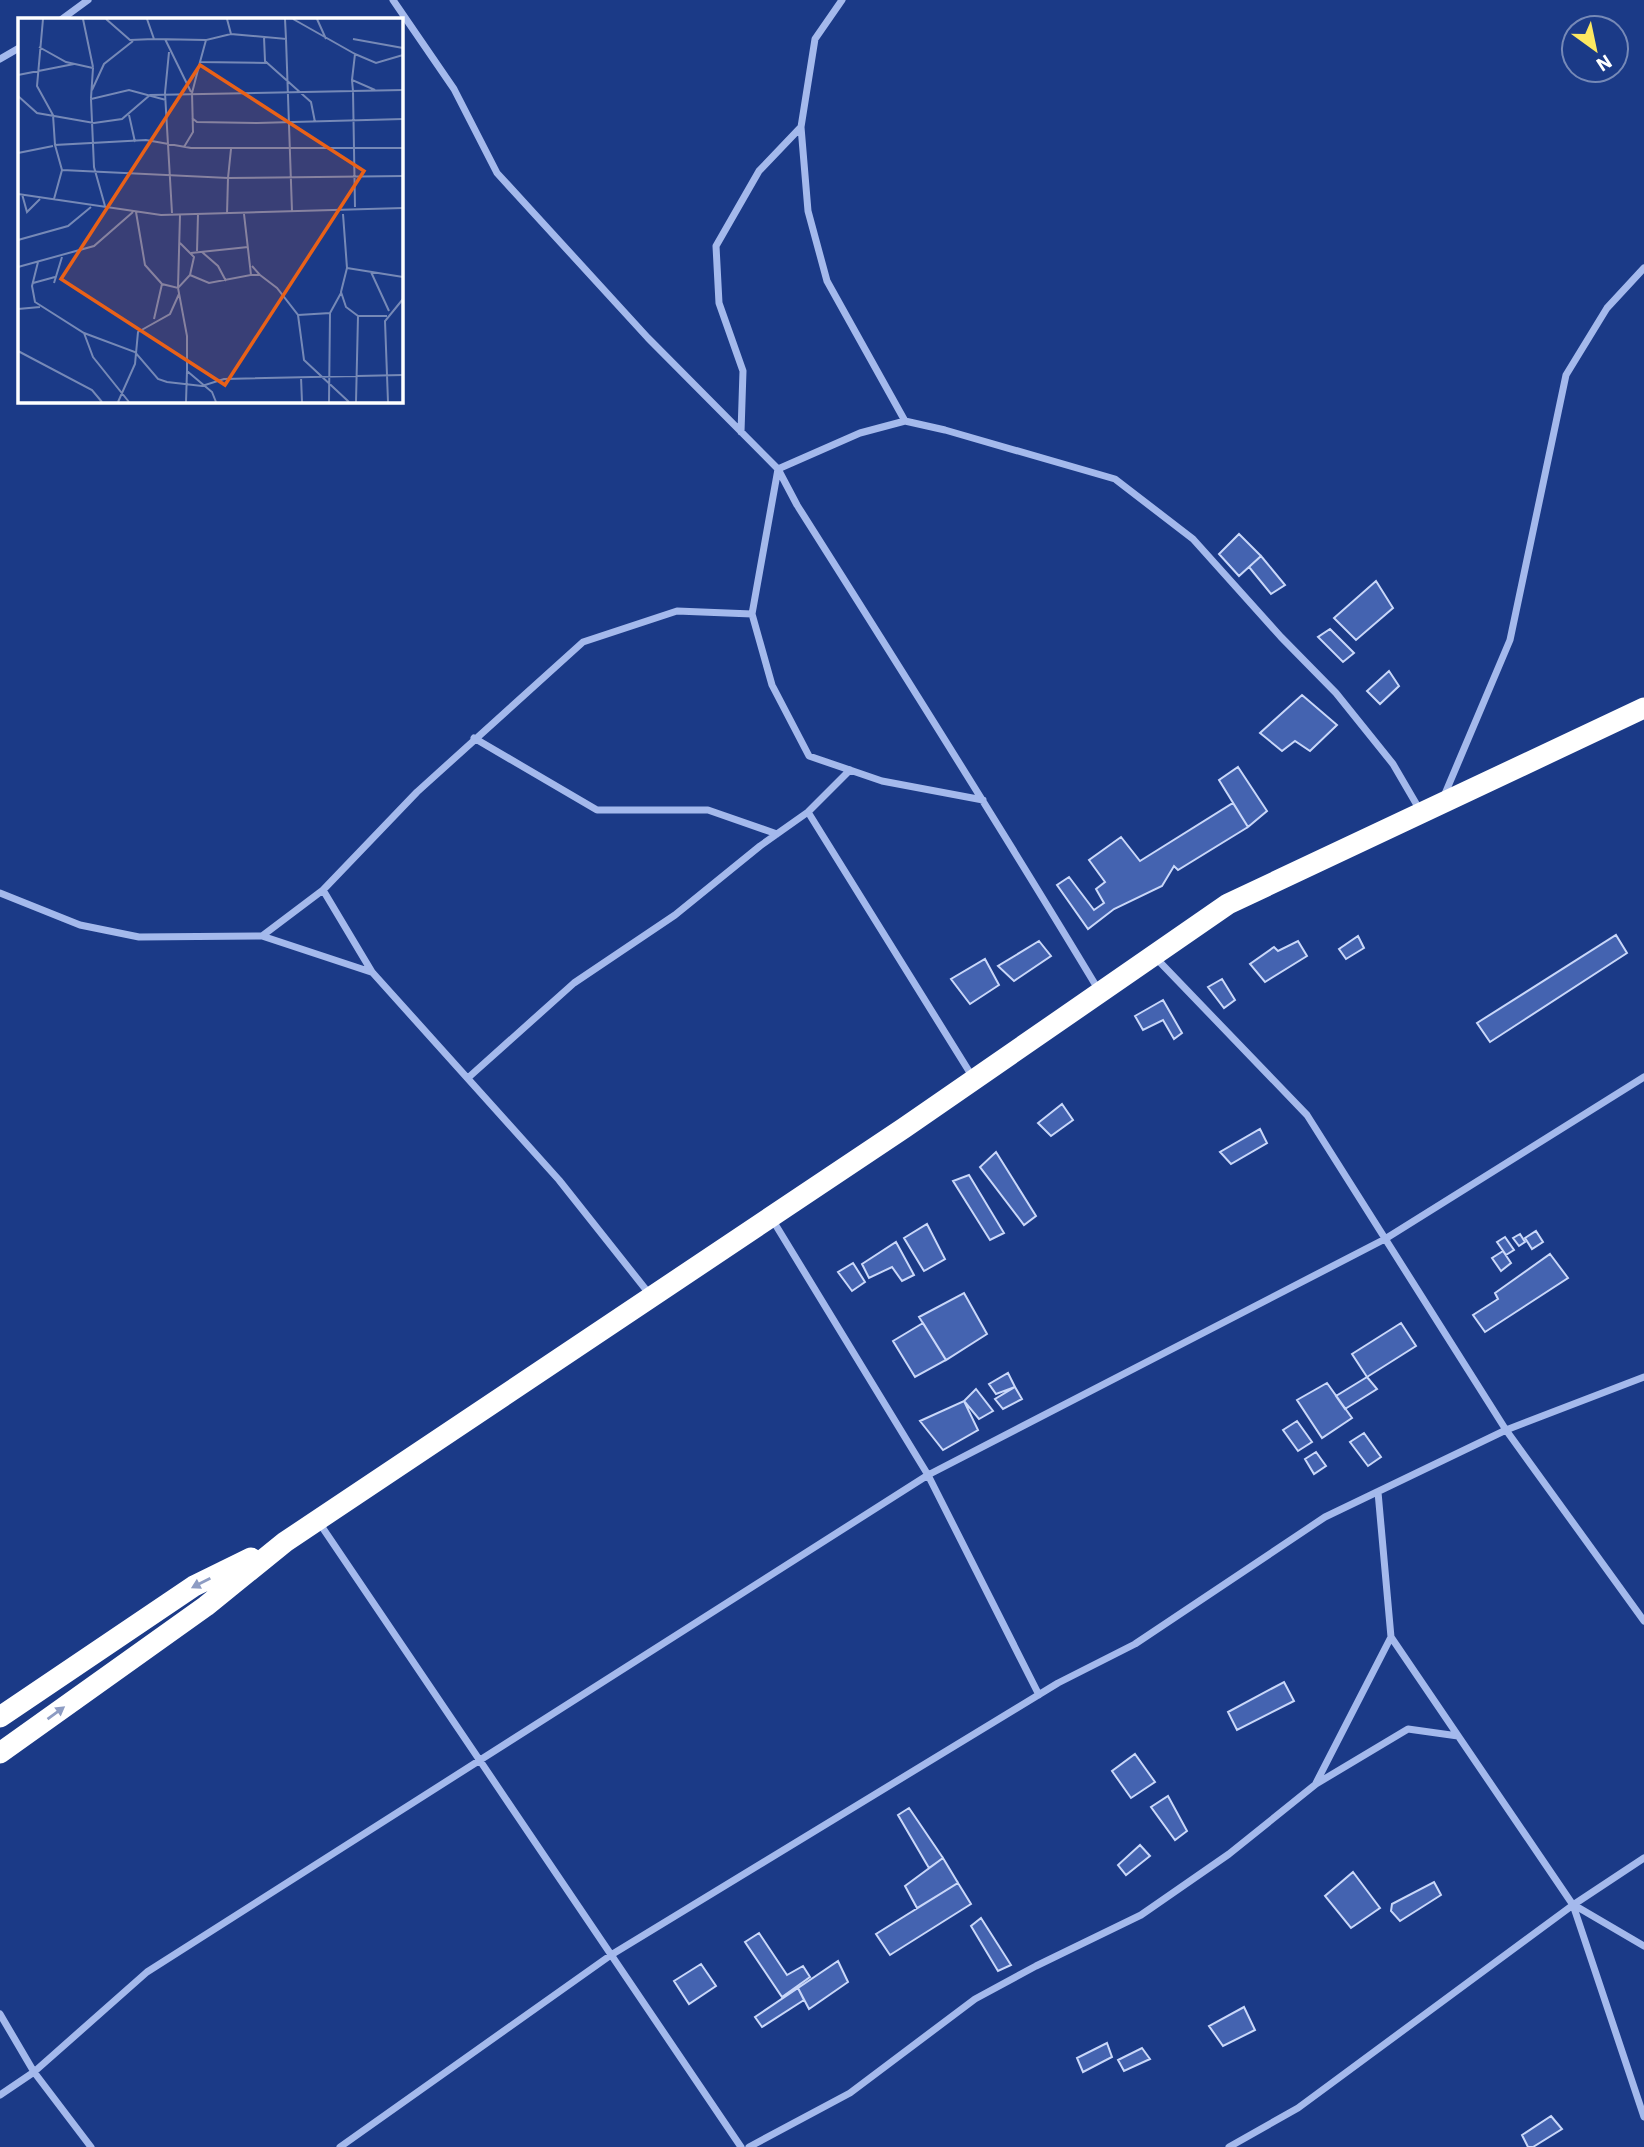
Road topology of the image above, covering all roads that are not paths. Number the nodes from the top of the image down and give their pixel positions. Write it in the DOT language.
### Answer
graph roads {
  1 [pos="88,0"];
  2 [pos="393,0"];
  3 [pos="842,0"];
  4 [pos="63,18"];
  5 [pos="18,49"];
  6 [pos="0,59"];
  7 [pos="801,127"];
  8 [pos="1644,268"];
  9 [pos="905,421"];
  10 [pos="741,432"];
  11 [pos="778,469"];
  12 [pos="752,614"];
  13 [pos="1644,708"];
  14 [pos="474,738"];
  15 [pos="850,770"];
  16 [pos="983,800"];
  17 [pos="1441,803"];
  18 [pos="1421,812"];
  19 [pos="808,813"];
  20 [pos="777,834"];
  21 [pos="323,890"];
  22 [pos="0,894"];
  23 [pos="262,936"];
  24 [pos="1154,956"];
  25 [pos="372,972"];
  26 [pos="1100,993"];
  27 [pos="469,1077"];
  28 [pos="1644,1077"];
  29 [pos="975,1079"];
  30 [pos="771,1217"];
  31 [pos="1385,1239"];
  32 [pos="651,1297"];
  33 [pos="1644,1377"];
  34 [pos="1506,1430"];
  35 [pos="928,1475"];
  36 [pos="1378,1492"];
  37 [pos="317,1520"];
  38 [pos="285,1542"];
  39 [pos="1644,1621"];
  40 [pos="1391,1637"];
  41 [pos="1039,1695"];
  42 [pos="0,1717"];
  43 [pos="1458,1736"];
  44 [pos="0,1753"];
  45 [pos="480,1761"];
  46 [pos="1316,1784"];
  47 [pos="1644,1858"];
  48 [pos="1573,1905"];
  49 [pos="1644,1946"];
  50 [pos="611,1955"];
  51 [pos="0,2014"];
  52 [pos="34,2072"];
  53 [pos="0,2095"];
  54 [pos="1644,2117"];
  55 [pos="91,2147"];
  56 [pos="340,2147"];
  57 [pos="741,2147"];
  58 [pos="750,2147"];
  59 [pos="1229,2147"];
  1 -- 4 [label="street"];
  2 -- 10 [label="street"];
  3 -- 7 [label="street"];
  5 -- 6 [label="street"];
  7 -- 9 [label="street"];
  7 -- 10 [label="street"];
  8 -- 17 [label="street"];
  9 -- 11 [label="street"];
  9 -- 18 [label="street"];
  10 -- 11 [label="street"];
  11 -- 12 [label="street"];
  11 -- 16 [label="street"];
  12 -- 14 [label="street"];
  12 -- 15 [label="street"];
  13 -- 17 [label="highway"];
  14 -- 20 [label="street"];
  14 -- 21 [label="street"];
  15 -- 16 [label="street"];
  15 -- 19 [label="street"];
  16 -- 26 [label="street"];
  17 -- 18 [label="highway"];
  18 -- 24 [label="highway"];
  19 -- 20 [label="street"];
  19 -- 29 [label="street"];
  20 -- 27 [label="street"];
  21 -- 23 [label="street"];
  21 -- 25 [label="street"];
  22 -- 23 [label="street"];
  23 -- 25 [label="street"];
  24 -- 26 [label="highway"];
  24 -- 31 [label="street"];
  25 -- 27 [label="street"];
  26 -- 29 [label="highway"];
  27 -- 32 [label="street"];
  28 -- 31 [label="street"];
  29 -- 30 [label="highway"];
  30 -- 32 [label="highway"];
  30 -- 35 [label="street"];
  31 -- 34 [label="street"];
  31 -- 35 [label="street"];
  32 -- 37 [label="highway"];
  33 -- 34 [label="street"];
  34 -- 36 [label="street"];
  34 -- 39 [label="street"];
  35 -- 41 [label="street"];
  35 -- 45 [label="street"];
  36 -- 40 [label="street"];
  36 -- 41 [label="street"];
  37 -- 38 [label="highway"];
  37 -- 45 [label="street"];
  38 -- 42 [label="highway, one-way"];
  44 -- 38 [label="highway, one-way"];
  40 -- 43 [label="street"];
  40 -- 46 [label="street"];
  41 -- 50 [label="street"];
  43 -- 46 [label="street"];
  43 -- 48 [label="street"];
  45 -- 50 [label="street"];
  45 -- 52 [label="street"];
  46 -- 58 [label="street"];
  47 -- 48 [label="street"];
  48 -- 49 [label="street"];
  48 -- 54 [label="street"];
  48 -- 59 [label="street"];
  50 -- 56 [label="street"];
  50 -- 57 [label="street"];
  51 -- 52 [label="street"];
  52 -- 53 [label="street"];
  52 -- 55 [label="street"];
}
